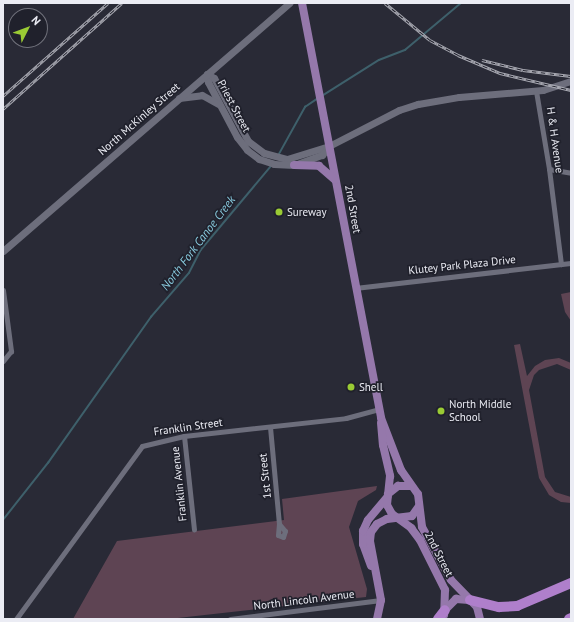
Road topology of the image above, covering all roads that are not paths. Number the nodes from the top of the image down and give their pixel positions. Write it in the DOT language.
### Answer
graph roads {
  1 [pos="290,3"];
  2 [pos="302,3"];
  3 [pos="207,74"];
  4 [pos="571,81"];
  5 [pos="536,91"];
  6 [pos="179,98"];
  7 [pos="221,108"];
  8 [pos="329,146"];
  9 [pos="262,156"];
  10 [pos="291,163"];
  11 [pos="550,169"];
  12 [pos="571,173"];
  13 [pos="338,184"];
  14 [pos="3,251"];
  15 [pos="571,263"];
  16 [pos="561,264"];
  17 [pos="355,288"];
  18 [pos="3,290"];
  19 [pos="3,361"];
  20 [pos="379,409"];
  21 [pos="381,418"];
  22 [pos="270,427"];
  23 [pos="184,436"];
  24 [pos="411,486"];
  25 [pos="388,495"];
  26 [pos="419,506"];
  27 [pos="396,517"];
  28 [pos="279,524"];
  29 [pos="194,530"];
  30 [pos="377,582"];
  31 [pos="571,583"];
  32 [pos="381,600"];
  33 [pos="470,600"];
  34 [pos="444,615"];
  35 [pos="16,619"];
  36 [pos="230,619"];
  37 [pos="377,619"];
  38 [pos="438,619"];
  39 [pos="480,619"];
  1 -- 3 [label="street, North McKinley Street"];
  2 -- 8 [label="main road, 2nd Street"];
  3 -- 6 [label="street, North McKinley Street"];
  3 -- 7 [label="street, Priest Street"];
  3 -- 9 [label="street, Priest Street"];
  4 -- 5 [label="street, Priest Street"];
  5 -- 8 [label="street, Priest Street"];
  5 -- 11 [label="street, H & H Avenue"];
  6 -- 7 [label="street"];
  6 -- 14 [label="street, North McKinley Street"];
  7 -- 9 [label="street, Priest Street"];
  8 -- 10 [label="street, Priest Street"];
  8 -- 13 [label="main road, 2nd Street"];
  9 -- 10 [label="street, Priest Street"];
  10 -- 13 [label="main road"];
  11 -- 12 [label="street"];
  11 -- 16 [label="street, H & H Avenue"];
  13 -- 17 [label="main road, 2nd Street"];
  15 -- 16 [label="street, Klutey Park Plaza Drive"];
  16 -- 17 [label="street, Klutey Park Plaza Drive"];
  17 -- 20 [label="main road, 2nd Street"];
  18 -- 19 [label="street"];
  20 -- 21 [label="main road, 2nd Street"];
  20 -- 22 [label="street, Franklin Street"];
  21 -- 24 [label="main road, 2nd Street"];
  21 -- 25 [label="main road, 2nd Street"];
  22 -- 23 [label="street, Franklin Street"];
  22 -- 28 [label="street, 1st Street"];
  23 -- 29 [label="street, Franklin Avenue"];
  23 -- 35 [label="street, Franklin Street"];
  24 -- 25 [label="main road"];
  24 -- 26 [label="main road, 2nd Street"];
  25 -- 27 [label="main road, 2nd Street"];
  25 -- 30 [label="main road"];
  26 -- 27 [label="main road"];
  26 -- 33 [label="main road, 2nd Street"];
  27 -- 30 [label="main road"];
  27 -- 34 [label="main road, 2nd Street"];
  30 -- 32 [label="main road"];
  31 -- 33 [label="highway"];
  32 -- 36 [label="street, North Lincoln Avenue"];
  32 -- 37 [label="main road"];
  33 -- 34 [label="main road"];
  33 -- 39 [label="main road, 2nd Street"];
  34 -- 38 [label="highway"];
}
